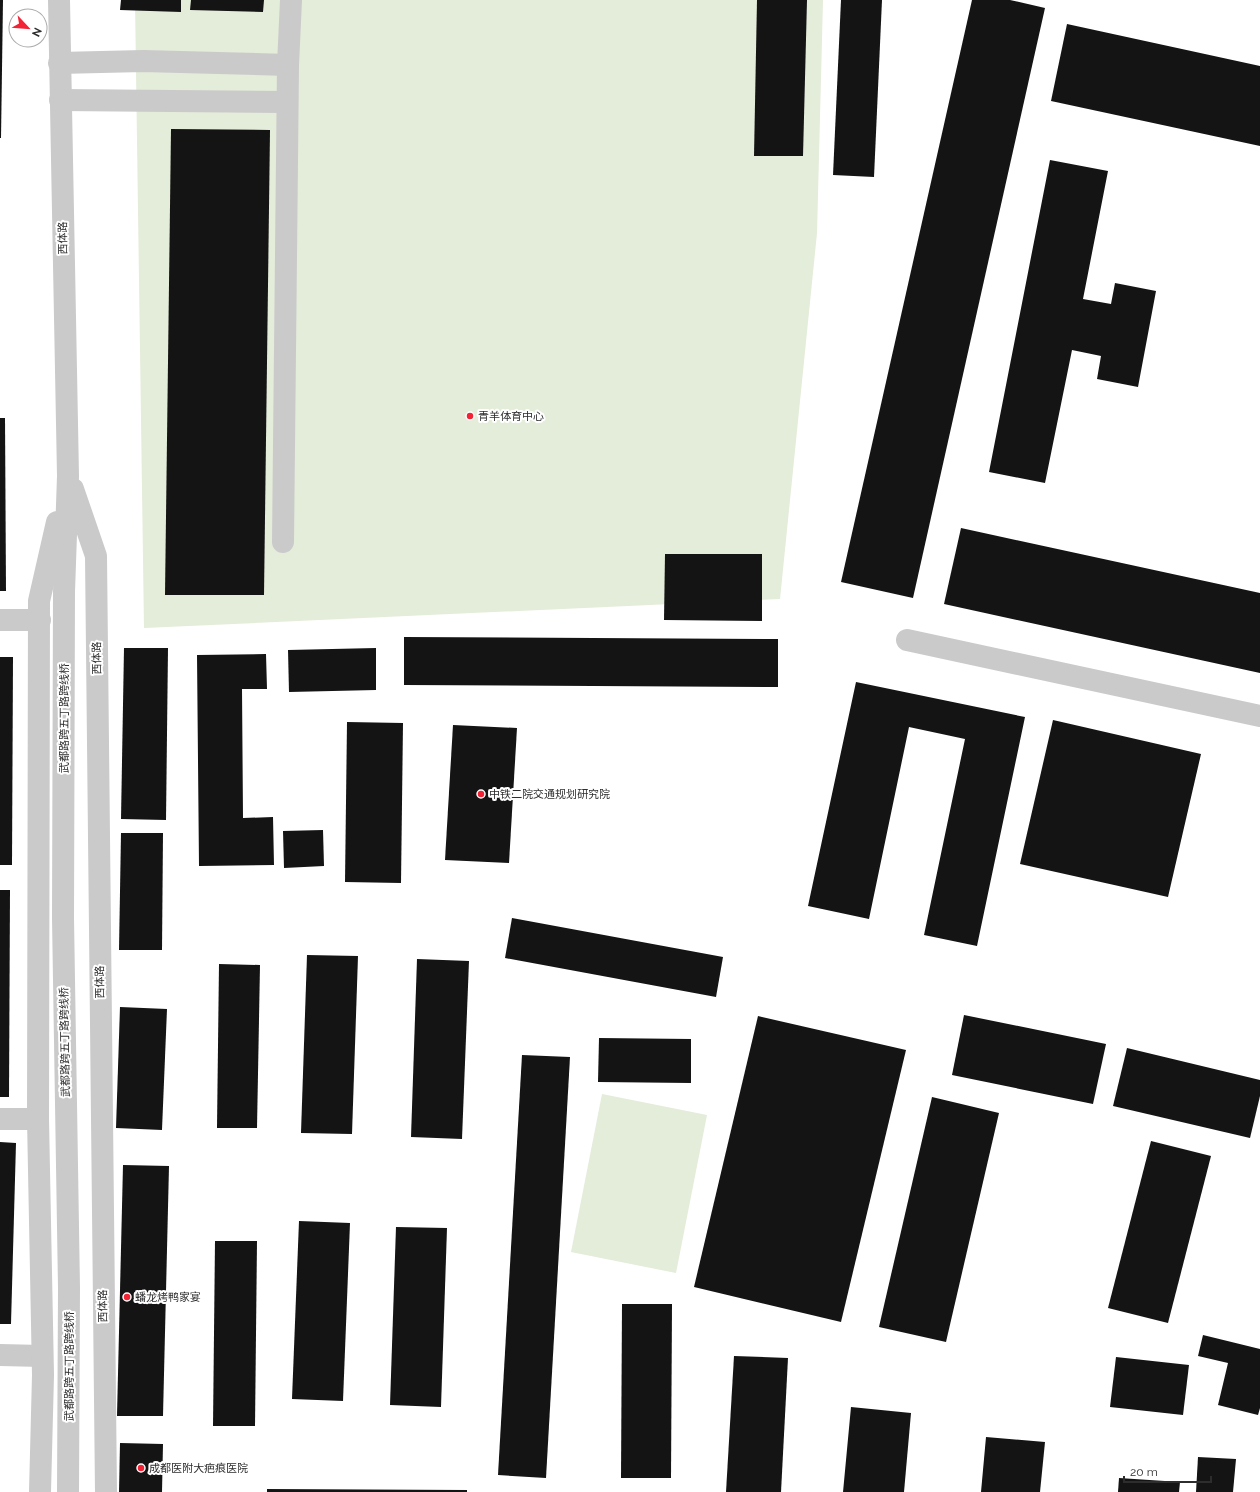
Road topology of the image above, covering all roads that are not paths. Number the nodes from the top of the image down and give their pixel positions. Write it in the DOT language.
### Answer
graph roads {
  1 [pos="59,0"];
  2 [pos="291,0"];
  3 [pos="59,63"];
  4 [pos="288,65"];
  5 [pos="60,100"];
  6 [pos="287,102"];
  7 [pos="68,476"];
  8 [pos="283,542"];
  9 [pos="64,592"];
  10 [pos="0,620"];
  11 [pos="40,620"];
  12 [pos="907,640"];
  13 [pos="1260,716"];
  14 [pos="38,1118"];
  15 [pos="0,1119"];
  16 [pos="0,1355"];
  17 [pos="42,1356"];
  18 [pos="40,1492"];
  19 [pos="68,1492"];
  20 [pos="106,1492"];
  1 -- 3 [label="street, 西体路"];
  2 -- 4 [label="street"];
  3 -- 4 [label="street"];
  3 -- 5 [label="street, 西体路"];
  4 -- 6 [label="street"];
  5 -- 6 [label="street"];
  5 -- 7 [label="street, 西体路"];
  6 -- 8 [label="street"];
  7 -- 9 [label="street, 西体路"];
  7 -- 11 [label="street, 西体路"];
  7 -- 20 [label="street, 西体路"];
  9 -- 19 [label="street, 武都路跨五丁路跨线桥"];
  10 -- 11 [label="street"];
  11 -- 14 [label="street, 西体路"];
  12 -- 13 [label="street"];
  14 -- 15 [label="street"];
  14 -- 17 [label="street, 西体路"];
  16 -- 17 [label="street"];
  17 -- 18 [label="street, 西体路"];
}
